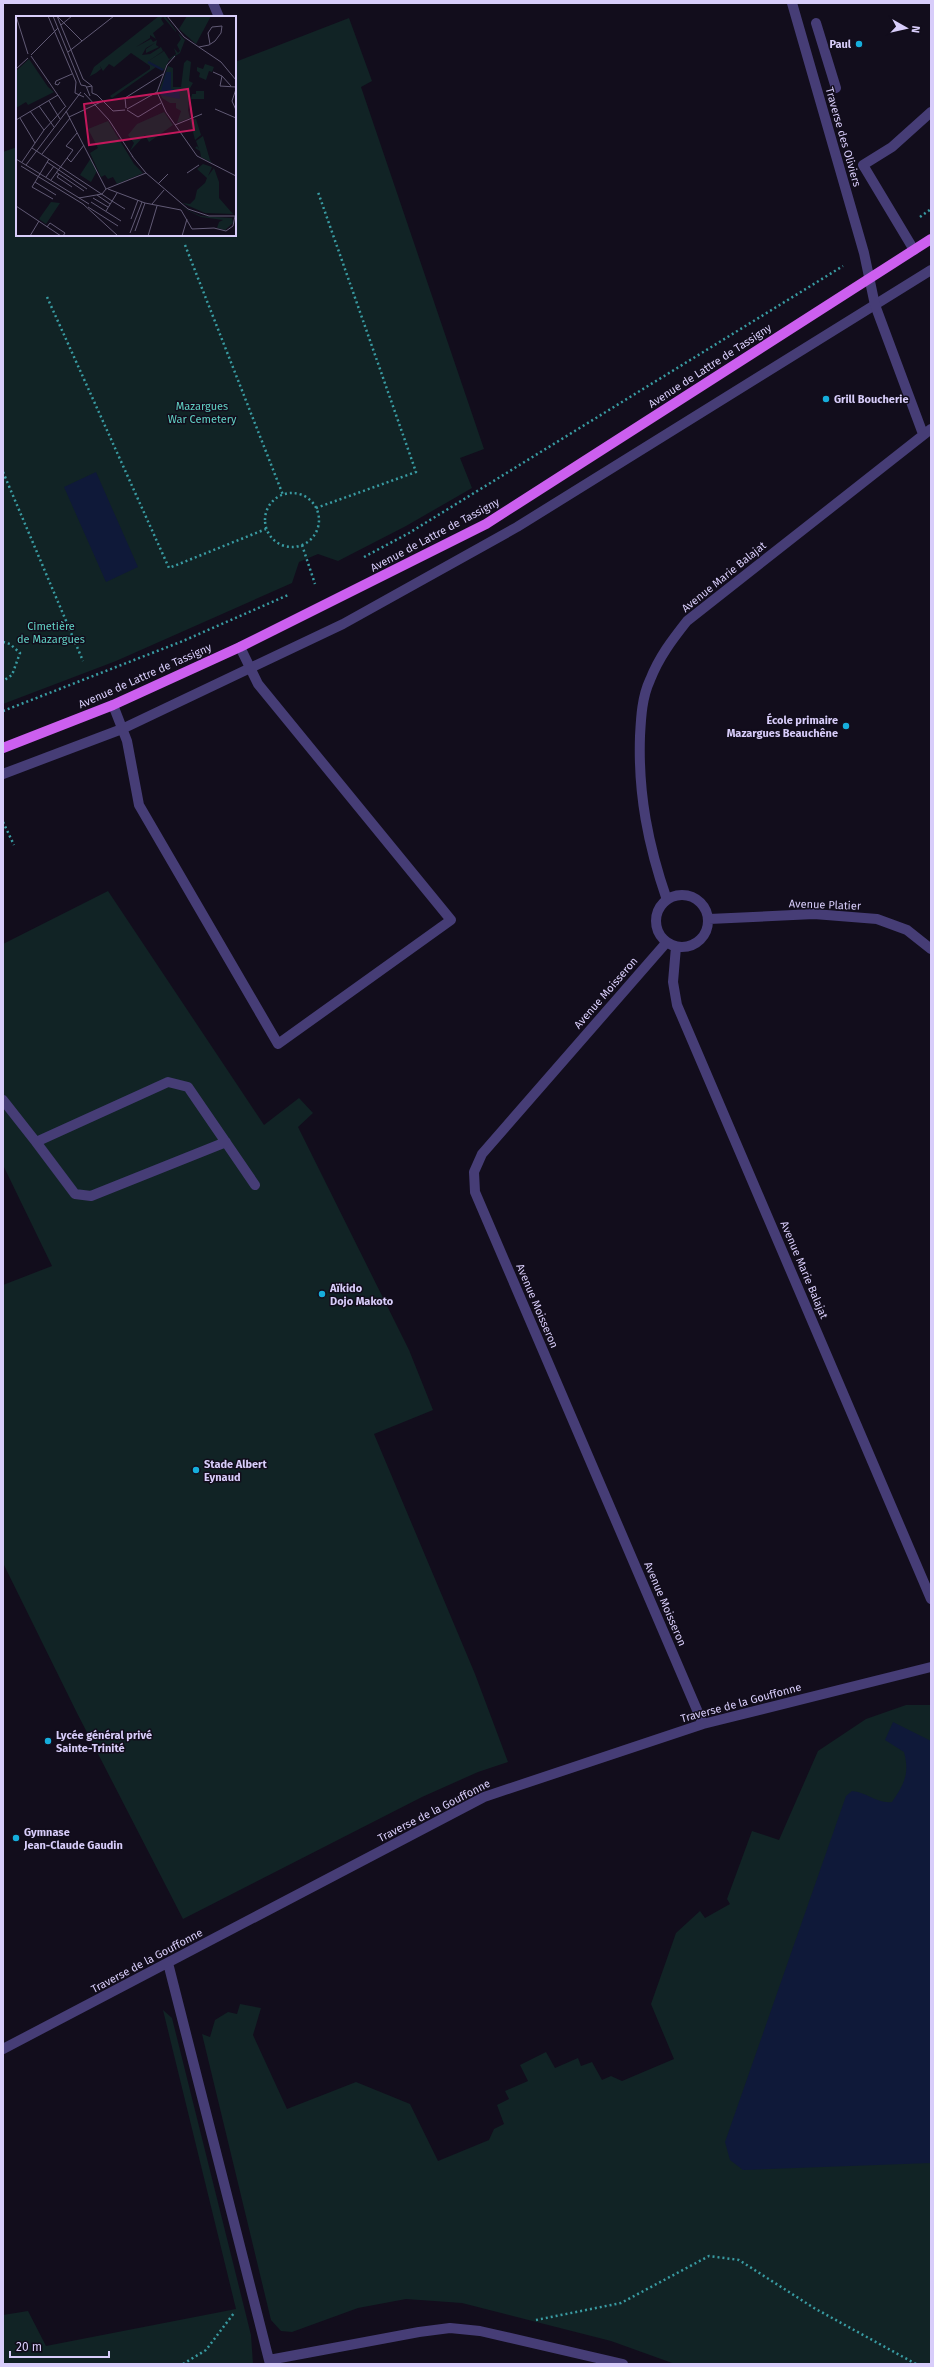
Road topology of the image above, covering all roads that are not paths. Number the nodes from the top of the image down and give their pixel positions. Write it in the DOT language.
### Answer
graph roads {
  1 [pos="213,3"];
  2 [pos="792,3"];
  3 [pos="219,16"];
  4 [pos="816,23"];
  5 [pos="836,88"];
  6 [pos="931,112"];
  7 [pos="931,239"];
  8 [pos="914,250"];
  9 [pos="931,270"];
  10 [pos="870,278"];
  11 [pos="876,305"];
  12 [pos="927,431"];
  13 [pos="240,647"];
  14 [pos="250,669"];
  15 [pos="113,705"];
  16 [pos="122,729"];
  17 [pos="3,748"];
  18 [pos="3,774"];
  19 [pos="667,900"];
  20 [pos="709,919"];
  21 [pos="666,943"];
  22 [pos="676,947"];
  23 [pos="931,949"];
  24 [pos="3,1100"];
  25 [pos="36,1142"];
  26 [pos="226,1142"];
  27 [pos="256,1185"];
  28 [pos="931,1598"];
  29 [pos="931,1667"];
  30 [pos="703,1724"];
  31 [pos="168,1963"];
  32 [pos="3,2050"];
  33 [pos="269,2362"];
  34 [pos="623,2364"];
  1 -- 3 [label="street"];
  2 -- 10 [label="street, Traverse des Oliviers"];
  4 -- 5 [label="street"];
  6 -- 8 [label="street"];
  7 -- 8 [label="main road, Avenue de Lattre de Tassigny"];
  8 -- 10 [label="main road, Avenue de Lattre de Tassigny"];
  9 -- 11 [label="street"];
  10 -- 11 [label="street, Traverse des Oliviers"];
  10 -- 13 [label="main road, Avenue de Lattre de Tassigny"];
  11 -- 12 [label="street, Traverse des Oliviers"];
  11 -- 14 [label="street"];
  12 -- 19 [label="street, Avenue Marie Balajat"];
  13 -- 14 [label="street"];
  13 -- 15 [label="main road, Avenue de Lattre de Tassigny"];
  14 -- 16 [label="street"];
  14 -- 16 [label="street"];
  15 -- 16 [label="street"];
  15 -- 17 [label="main road, Avenue de Lattre de Tassigny"];
  16 -- 18 [label="street"];
  19 -- 20 [label="street"];
  19 -- 21 [label="street"];
  20 -- 22 [label="street"];
  20 -- 23 [label="street, Avenue Platier"];
  21 -- 22 [label="street"];
  21 -- 30 [label="street, Avenue Moisseron"];
  22 -- 28 [label="street, Avenue Marie Balajat"];
  24 -- 25 [label="street"];
  25 -- 26 [label="street"];
  25 -- 26 [label="street"];
  26 -- 27 [label="street"];
  29 -- 30 [label="street, Traverse de la Gouffonne"];
  30 -- 31 [label="street, Traverse de la Gouffonne"];
  31 -- 32 [label="street, Traverse de la Gouffonne"];
  31 -- 33 [label="street"];
  33 -- 34 [label="street"];
}
